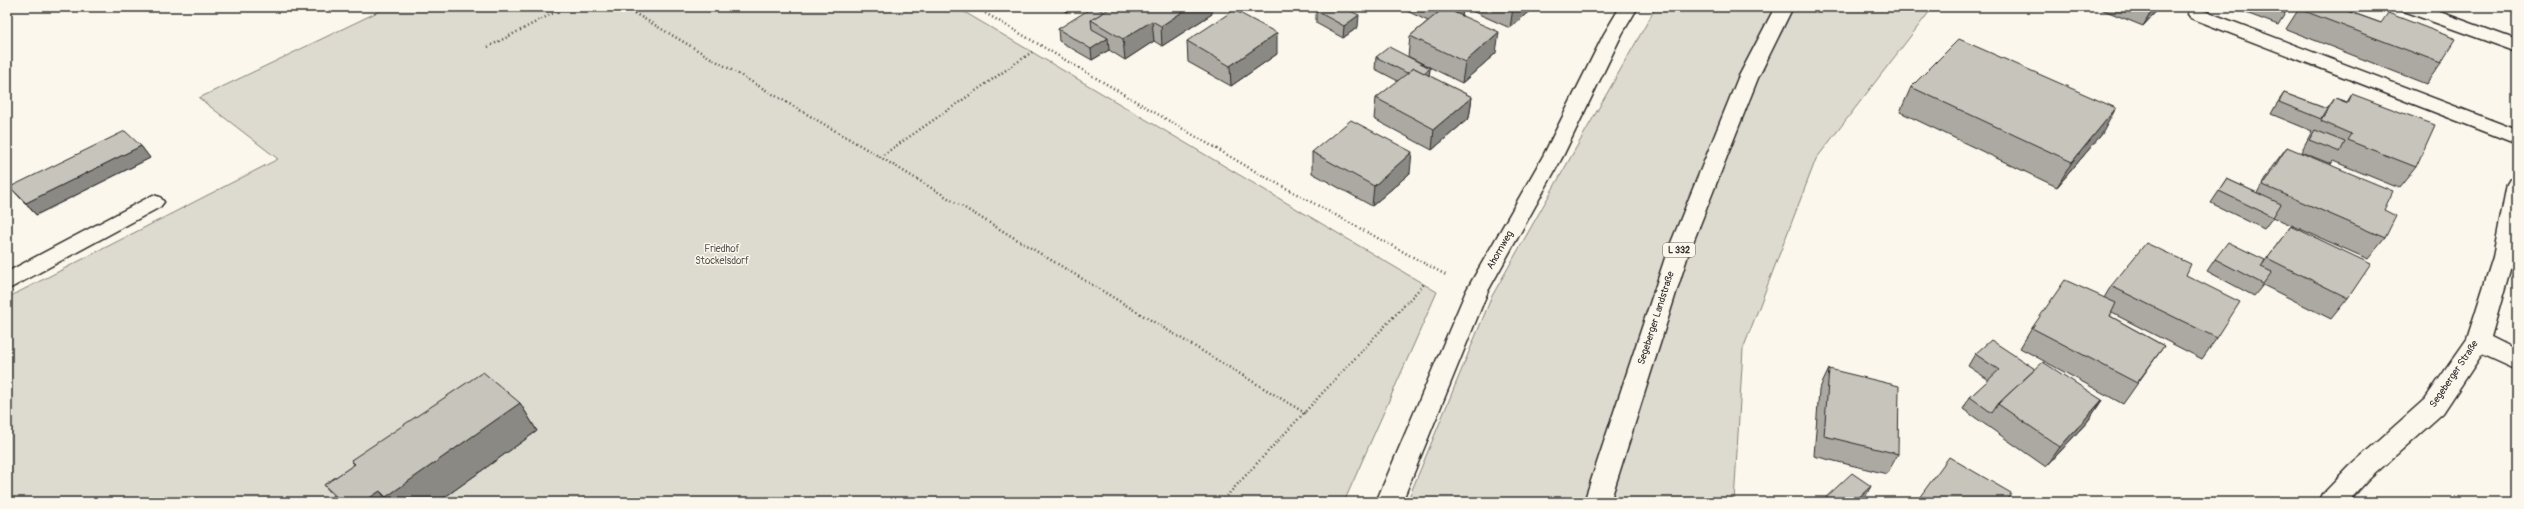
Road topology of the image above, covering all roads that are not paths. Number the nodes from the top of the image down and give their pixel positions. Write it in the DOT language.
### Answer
graph roads {
  1 [pos="1629,7"];
  2 [pos="1784,7"];
  3 [pos="2409,7"];
  4 [pos="2197,14"];
  5 [pos="2517,46"];
  6 [pos="2517,137"];
  7 [pos="2517,184"];
  8 [pos="153,202"];
  9 [pos="7,282"];
  10 [pos="2478,341"];
  11 [pos="2517,361"];
  12 [pos="1389,502"];
  13 [pos="1597,502"];
  14 [pos="2332,502"];
  1 -- 12 [label="street, Ahornweg"];
  2 -- 13 [label="street, Segeberger Landstraße / L 332"];
  3 -- 5 [label="street"];
  4 -- 6 [label="street"];
  7 -- 10 [label="street, Segeberger Straße"];
  8 -- 9 [label="street"];
  10 -- 11 [label="street"];
  10 -- 14 [label="street, Segeberger Straße"];
}
